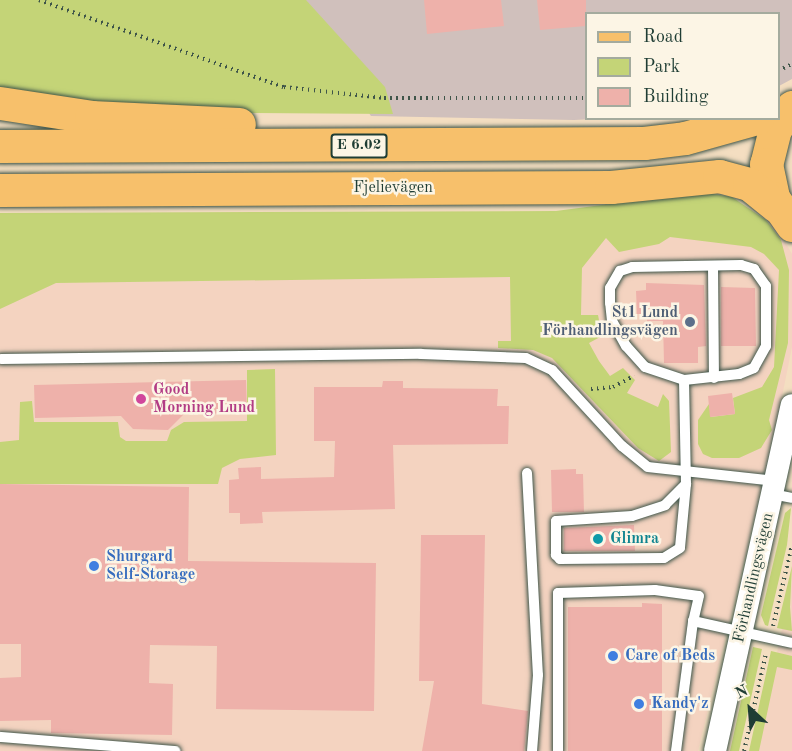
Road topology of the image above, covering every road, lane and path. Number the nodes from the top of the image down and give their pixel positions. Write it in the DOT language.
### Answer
graph roads {
  1 [pos="39,0"];
  2 [pos="585,98"];
  3 [pos="0,103"];
  4 [pos="792,106"];
  5 [pos="750,120"];
  6 [pos="513,145"];
  7 [pos="0,146"];
  8 [pos="0,190"];
  9 [pos="788,221"];
  10 [pos="713,266"];
  11 [pos="2,359"];
  12 [pos="645,368"];
  13 [pos="714,378"];
  14 [pos="684,380"];
  15 [pos="577,396"];
  16 [pos="792,405"];
  17 [pos="527,473"];
  18 [pos="686,478"];
  19 [pos="780,491"];
  20 [pos="693,621"];
  21 [pos="741,632"];
  22 [pos="792,643"];
  23 [pos="0,737"];
  24 [pos="175,751"];
  25 [pos="532,751"];
  26 [pos="558,751"];
  27 [pos="676,751"];
  28 [pos="715,751"];
  1 -- 2 [label="path"];
  3 -- 6 [label="main road"];
  4 -- 9 [label="main road, Fjelievägen"];
  5 -- 6 [label="main road, E 6.02"];
  6 -- 7 [label="main road, E 6.02"];
  8 -- 9 [label="main road, Fjelievägen"];
  10 -- 12 [label="lane"];
  10 -- 13 [label="lane"];
  10 -- 13 [label="lane"];
  11 -- 15 [label="lane"];
  12 -- 14 [label="lane"];
  12 -- 15 [label="path"];
  13 -- 14 [label="lane"];
  14 -- 18 [label="lane"];
  15 -- 18 [label="lane"];
  16 -- 19 [label="street, Förhandlingsvägen"];
  17 -- 25 [label="lane"];
  18 -- 18 [label="lane"];
  18 -- 19 [label="lane"];
  19 -- 21 [label="street, Förhandlingsvägen"];
  20 -- 21 [label="lane"];
  20 -- 26 [label="lane"];
  20 -- 27 [label="lane"];
  21 -- 22 [label="lane"];
  21 -- 28 [label="street, Förhandlingsvägen"];
  23 -- 24 [label="lane"];
}
